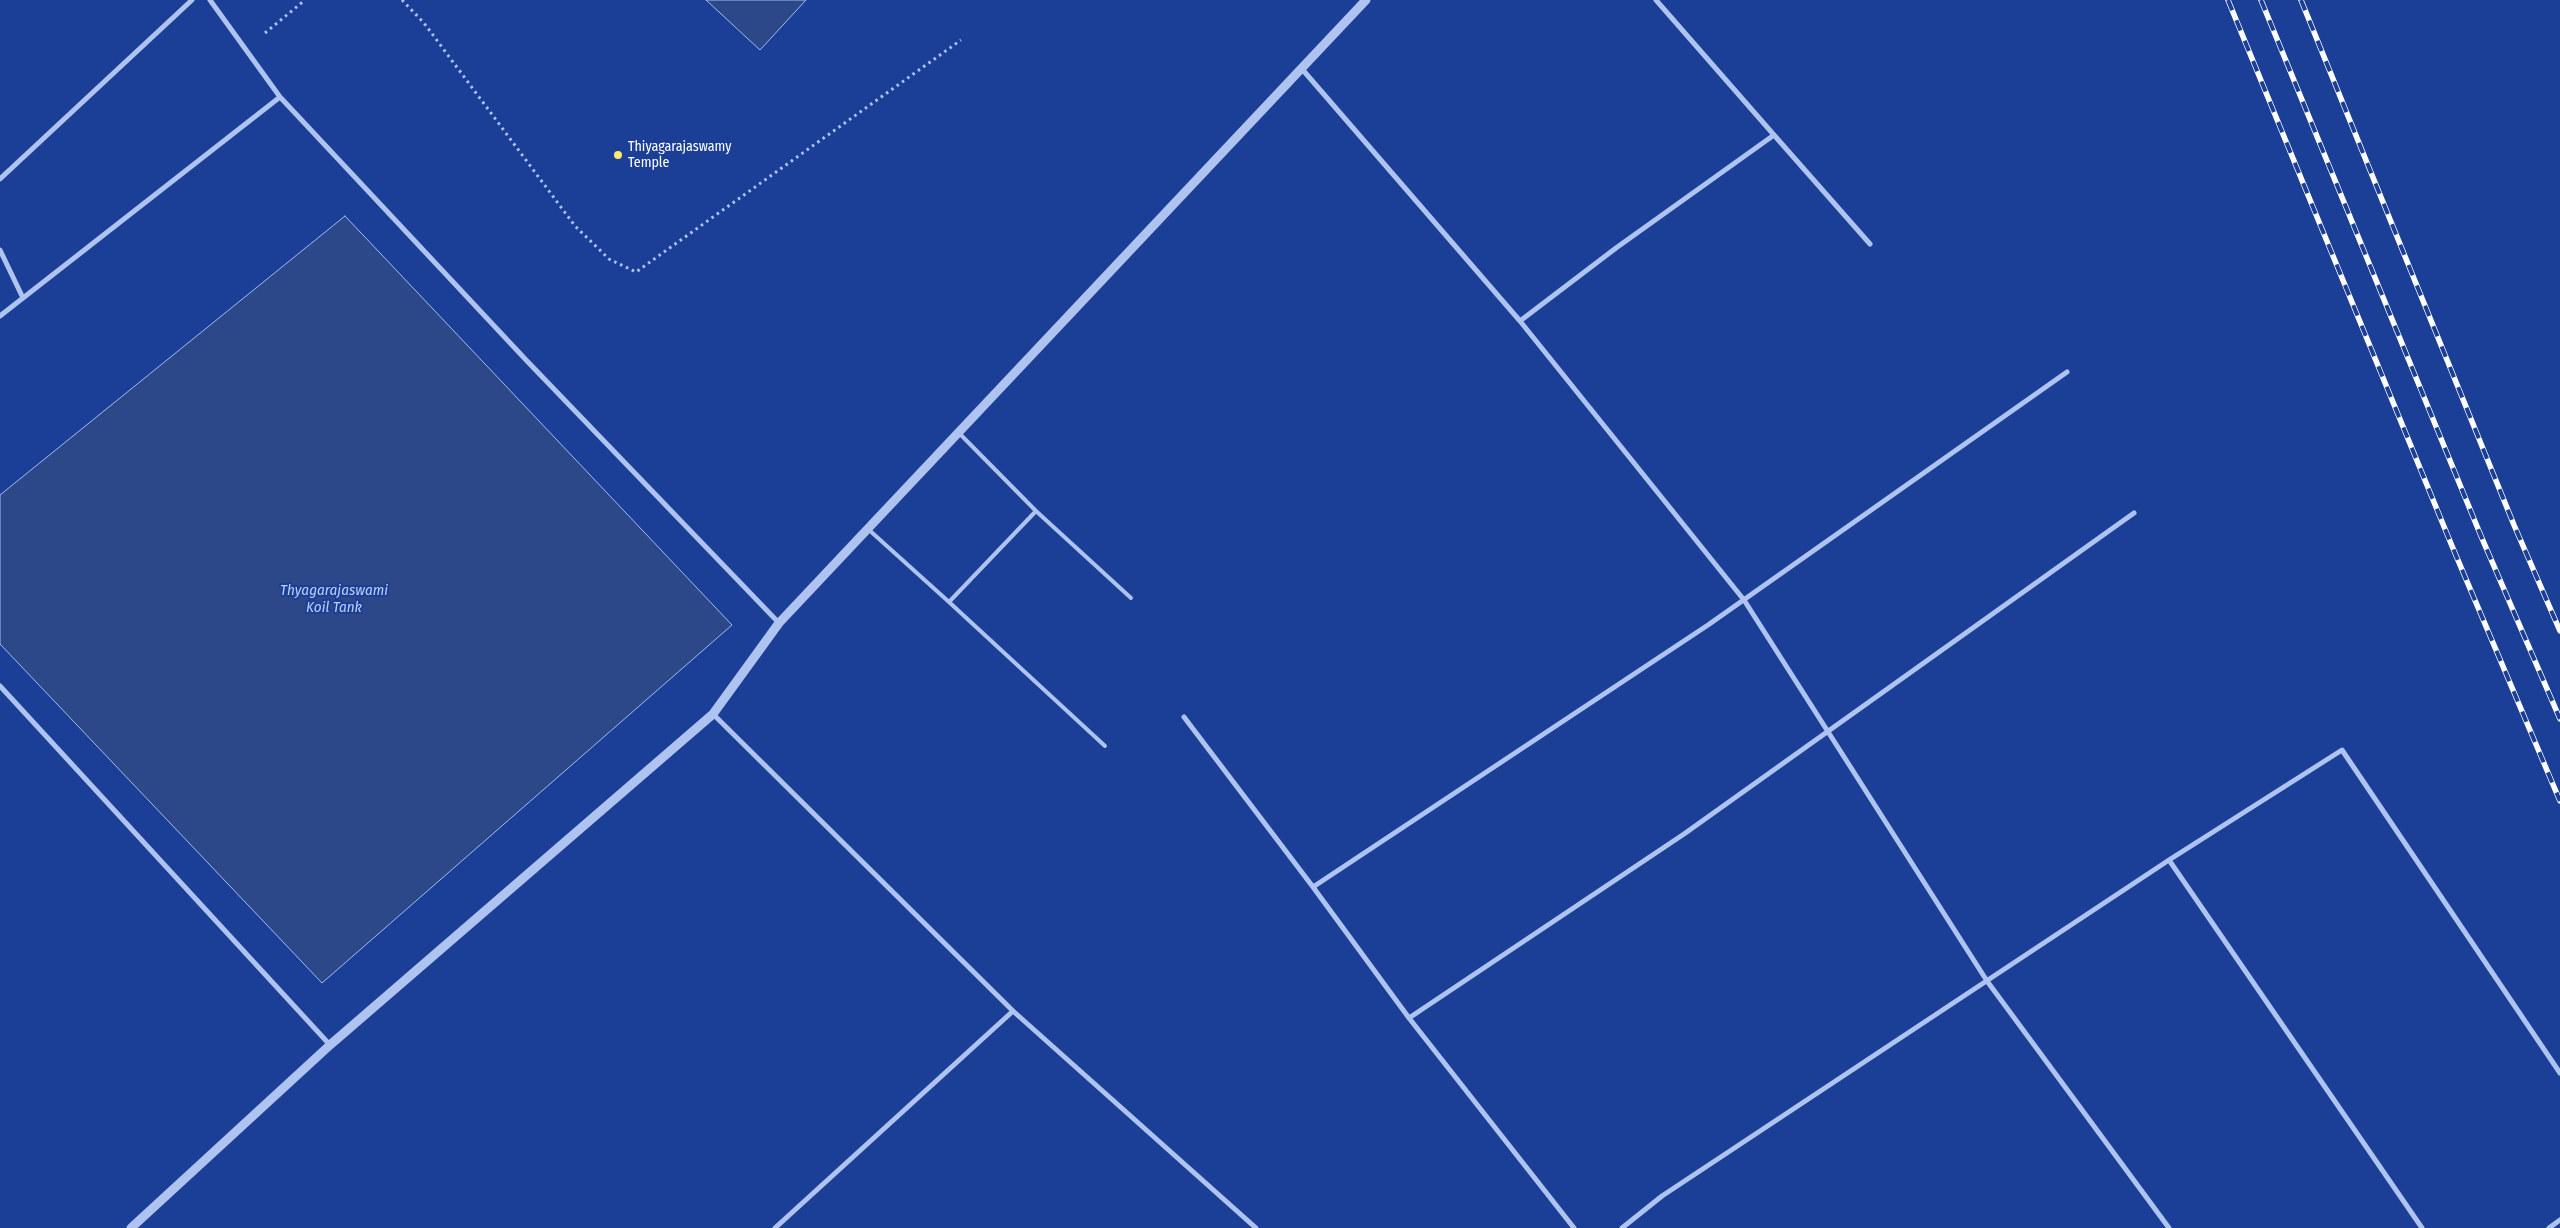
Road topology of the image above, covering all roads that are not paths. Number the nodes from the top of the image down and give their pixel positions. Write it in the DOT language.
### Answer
graph roads {
  1 [pos="192,0"];
  2 [pos="210,0"];
  3 [pos="1366,0"];
  4 [pos="1656,0"];
  5 [pos="1302,70"];
  6 [pos="280,97"];
  7 [pos="1774,135"];
  8 [pos="0,179"];
  9 [pos="1870,244"];
  10 [pos="0,250"];
  11 [pos="23,298"];
  12 [pos="0,316"];
  13 [pos="1520,321"];
  14 [pos="2067,372"];
  15 [pos="960,433"];
  16 [pos="1036,511"];
  17 [pos="2134,513"];
  18 [pos="868,529"];
  19 [pos="1131,598"];
  20 [pos="1744,600"];
  21 [pos="949,602"];
  22 [pos="779,623"];
  23 [pos="0,686"];
  24 [pos="713,714"];
  25 [pos="1184,717"];
  26 [pos="1826,733"];
  27 [pos="1106,746"];
  28 [pos="2169,860"];
  29 [pos="1313,887"];
  30 [pos="1987,981"];
  31 [pos="1013,1011"];
  32 [pos="1409,1018"];
  33 [pos="330,1046"];
  34 [pos="2560,1073"];
  35 [pos="2560,1220"];
  36 [pos="131,1228"];
  37 [pos="775,1228"];
  38 [pos="1256,1228"];
  39 [pos="1574,1228"];
  40 [pos="1622,1228"];
  41 [pos="2169,1228"];
  42 [pos="2422,1228"];
  43 [pos="2550,1228"];
  1 -- 8 [label="street"];
  2 -- 6 [label="street"];
  3 -- 5 [label="street"];
  4 -- 7 [label="street"];
  5 -- 13 [label="street"];
  5 -- 15 [label="street"];
  6 -- 11 [label="street"];
  6 -- 22 [label="street"];
  7 -- 9 [label="street"];
  7 -- 13 [label="street"];
  10 -- 11 [label="street"];
  11 -- 12 [label="street"];
  13 -- 20 [label="street"];
  14 -- 20 [label="street"];
  15 -- 16 [label="lane"];
  15 -- 18 [label="street"];
  16 -- 19 [label="lane"];
  16 -- 21 [label="lane"];
  17 -- 26 [label="street"];
  18 -- 21 [label="lane"];
  18 -- 22 [label="street"];
  20 -- 26 [label="street"];
  20 -- 29 [label="street"];
  21 -- 27 [label="lane"];
  22 -- 24 [label="street"];
  23 -- 33 [label="street"];
  24 -- 31 [label="street"];
  24 -- 33 [label="street"];
  25 -- 29 [label="street"];
  26 -- 30 [label="street"];
  26 -- 32 [label="street"];
  28 -- 30 [label="street"];
  28 -- 34 [label="street"];
  28 -- 42 [label="street"];
  29 -- 32 [label="street"];
  30 -- 40 [label="street"];
  30 -- 41 [label="street"];
  31 -- 37 [label="street"];
  31 -- 38 [label="street"];
  32 -- 39 [label="street"];
  33 -- 36 [label="street"];
  35 -- 43 [label="street"];
}
